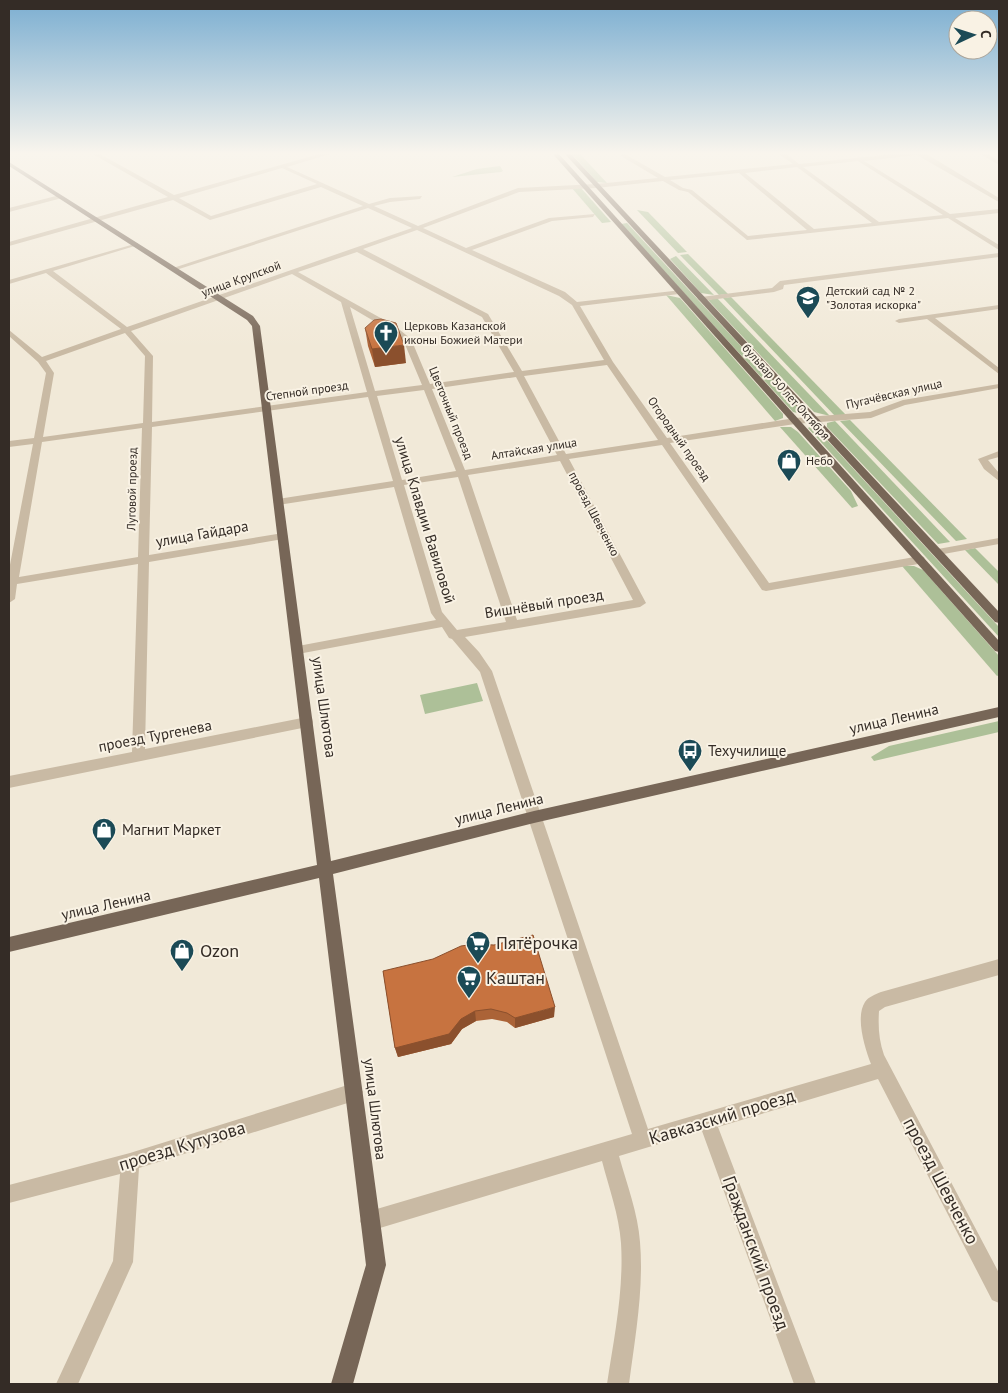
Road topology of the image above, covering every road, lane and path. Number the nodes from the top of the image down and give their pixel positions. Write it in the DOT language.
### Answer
graph roads {
  1 [pos="99,218"];
  2 [pos="331,218"];
  3 [pos="395,218"];
  4 [pos="446,218"];
  5 [pos="568,218"];
  6 [pos="612,218"];
  7 [pos="626,218"];
  8 [pos="723,218"];
  9 [pos="797,218"];
  10 [pos="870,218"];
  11 [pos="931,218"];
  12 [pos="952,218"];
  13 [pos="96,219"];
  14 [pos="878,224"];
  15 [pos="418,228"];
  16 [pos="813,231"];
  17 [pos="9,244"];
  18 [pos="136,244"];
  19 [pos="999,248"];
  20 [pos="357,250"];
  21 [pos="467,250"];
  22 [pos="999,255"];
  23 [pos="174,269"];
  24 [pos="48,271"];
  25 [pos="293,272"];
  26 [pos="9,282"];
  27 [pos="679,292"];
  28 [pos="220,299"];
  29 [pos="701,299"];
  30 [pos="344,301"];
  31 [pos="575,304"];
  32 [pos="999,307"];
  33 [pos="929,317"];
  34 [pos="899,321"];
  35 [pos="127,331"];
  36 [pos="9,332"];
  37 [pos="41,360"];
  38 [pos="609,362"];
  39 [pos="999,372"];
  40 [pos="519,374"];
  41 [pos="999,386"];
  42 [pos="428,387"];
  43 [pos="371,394"];
  44 [pos="268,409"];
  45 [pos="814,419"];
  46 [pos="795,421"];
  47 [pos="146,425"];
  48 [pos="37,440"];
  49 [pos="666,441"];
  50 [pos="9,444"];
  51 [pos="999,454"];
  52 [pos="564,457"];
  53 [pos="462,473"];
  54 [pos="999,478"];
  55 [pos="398,483"];
  56 [pos="278,502"];
  57 [pos="283,536"];
  58 [pos="999,541"];
  59 [pos="938,552"];
  60 [pos="144,559"];
  61 [pos="920,560"];
  62 [pos="11,581"];
  63 [pos="9,599"];
  64 [pos="640,603"];
  65 [pos="999,619"];
  66 [pos="443,623"];
  67 [pos="512,623"];
  68 [pos="453,635"];
  69 [pos="999,648"];
  70 [pos="298,650"];
  71 [pos="999,712"];
  72 [pos="307,722"];
  73 [pos="138,756"];
  74 [pos="9,782"];
  75 [pos="534,817"];
  76 [pos="327,870"];
  77 [pos="9,945"];
  78 [pos="999,967"];
  79 [pos="882,1069"];
  80 [pos="354,1092"];
  81 [pos="707,1121"];
  82 [pos="643,1140"];
  83 [pos="608,1151"];
  84 [pos="130,1162"];
  85 [pos="9,1194"];
  86 [pos="370,1221"];
  87 [pos="999,1293"];
  88 [pos="67,1384"];
  89 [pos="342,1384"];
  90 [pos="618,1384"];
  91 [pos="805,1384"];
  1 -- 13 [label="street"];
  2 -- 23 [label="street"];
  3 -- 15 [label="street"];
  4 -- 15 [label="street, улица Крупской"];
  5 -- 21 [label="street"];
  6 -- 27 [label="main road, бульвар 50 лет Октября"];
  7 -- 29 [label="main road, бульвар 50 лет Октября"];
  8 -- 16 [label="street"];
  9 -- 16 [label="street"];
  10 -- 14 [label="street"];
  11 -- 14 [label="street"];
  12 -- 19 [label="street"];
  13 -- 17 [label="street"];
  13 -- 18 [label="main road, улица Шлютова"];
  14 -- 16 [label="street"];
  15 -- 20 [label="street, улица Крупской"];
  15 -- 21 [label="street"];
  18 -- 23 [label="main road, улица Шлютова"];
  18 -- 24 [label="street"];
  20 -- 25 [label="street, улица Крупской"];
  20 -- 40 [label="street, проезд Шевченко"];
  21 -- 31 [label="street"];
  22 -- 29 [label="street"];
  23 -- 28 [label="main road, улица Шлютова"];
  24 -- 26 [label="street"];
  24 -- 35 [label="street, Луговой проезд"];
  25 -- 28 [label="street, улица Крупской"];
  25 -- 30 [label="street, Цветочный проезд"];
  27 -- 31 [label="street"];
  27 -- 46 [label="main road, бульвар 50 лет Октября"];
  28 -- 35 [label="street, улица Крупской"];
  28 -- 44 [label="main road, улица Шлютова"];
  29 -- 45 [label="main road, бульвар 50 лет Октября"];
  30 -- 42 [label="street, Цветочный проезд"];
  30 -- 43 [label="street, улица Клавдии Вавиловой"];
  31 -- 38 [label="street, Огородный проезд"];
  32 -- 33 [label="street"];
  33 -- 34 [label="street"];
  33 -- 39 [label="street"];
  35 -- 37 [label="street, улица Крупской"];
  35 -- 47 [label="street, Луговой проезд"];
  36 -- 37 [label="street"];
  37 -- 48 [label="street"];
  38 -- 40 [label="street, Степной проезд"];
  38 -- 49 [label="street, Огородный проезд"];
  40 -- 42 [label="street, Степной проезд"];
  40 -- 52 [label="street, проезд Шевченко"];
  41 -- 45 [label="street, Пугачёвская улица"];
  42 -- 43 [label="street, Степной проезд"];
  42 -- 53 [label="street, Цветочный проезд"];
  43 -- 44 [label="street, Степной проезд"];
  43 -- 55 [label="street, улица Клавдии Вавиловой"];
  44 -- 47 [label="street, Степной проезд"];
  44 -- 56 [label="main road, улица Шлютова"];
  45 -- 46 [label="street, Пугачёвская улица"];
  45 -- 59 [label="main road, бульвар 50 лет Октября"];
  46 -- 49 [label="street, Алтайская улица"];
  46 -- 61 [label="main road, бульвар 50 лет Октября"];
  47 -- 48 [label="street, Степной проезд"];
  47 -- 60 [label="street, Луговой проезд"];
  48 -- 50 [label="street, Степной проезд"];
  48 -- 62 [label="street"];
  49 -- 52 [label="street, Алтайская улица"];
  49 -- 61 [label="street, Огородный проезд"];
  51 -- 54 [label="street"];
  52 -- 53 [label="street, Алтайская улица"];
  52 -- 64 [label="street, проезд Шевченко"];
  53 -- 55 [label="street, Алтайская улица"];
  53 -- 67 [label="street, Цветочный проезд"];
  55 -- 56 [label="street, Алтайская улица"];
  55 -- 66 [label="street, улица Клавдии Вавиловой"];
  56 -- 57 [label="main road, улица Шлютова"];
  57 -- 60 [label="street, улица Гайдара"];
  57 -- 70 [label="main road, улица Шлютова"];
  58 -- 59 [label="street"];
  59 -- 65 [label="main road, бульвар 50 лет Октября"];
  60 -- 62 [label="street, улица Гайдара"];
  60 -- 73 [label="street, Луговой проезд"];
  61 -- 69 [label="main road, бульвар 50 лет Октября"];
  62 -- 63 [label="street"];
  64 -- 67 [label="street, Вишнёвый проезд"];
  66 -- 68 [label="street, улица Клавдии Вавиловой"];
  66 -- 70 [label="street"];
  67 -- 68 [label="street, Вишнёвый проезд"];
  68 -- 75 [label="street, улица Клавдии Вавиловой"];
  70 -- 72 [label="main road, улица Шлютова"];
  71 -- 75 [label="main road, улица Ленина"];
  72 -- 73 [label="street, проезд Тургенева"];
  72 -- 76 [label="main road, улица Шлютова"];
  73 -- 74 [label="street, проезд Тургенева"];
  75 -- 76 [label="main road, улица Ленина"];
  75 -- 82 [label="street, улица Клавдии Вавиловой"];
  76 -- 77 [label="main road, улица Ленина"];
  76 -- 80 [label="main road, улица Шлютова"];
  78 -- 79 [label="street"];
  79 -- 81 [label="street, Кавказский проезд"];
  79 -- 87 [label="street, проезд Шевченко"];
  80 -- 84 [label="street, проезд Кутузова"];
  80 -- 86 [label="main road, улица Шлютова"];
  81 -- 82 [label="street, Кавказский проезд"];
  81 -- 91 [label="street, Гражданский проезд"];
  82 -- 83 [label="street, Кавказский проезд"];
  83 -- 86 [label="street, Кавказский проезд"];
  83 -- 90 [label="street"];
  84 -- 85 [label="street, проезд Кутузова"];
  84 -- 88 [label="street"];
  86 -- 89 [label="main road, улица Шлютова"];
}
